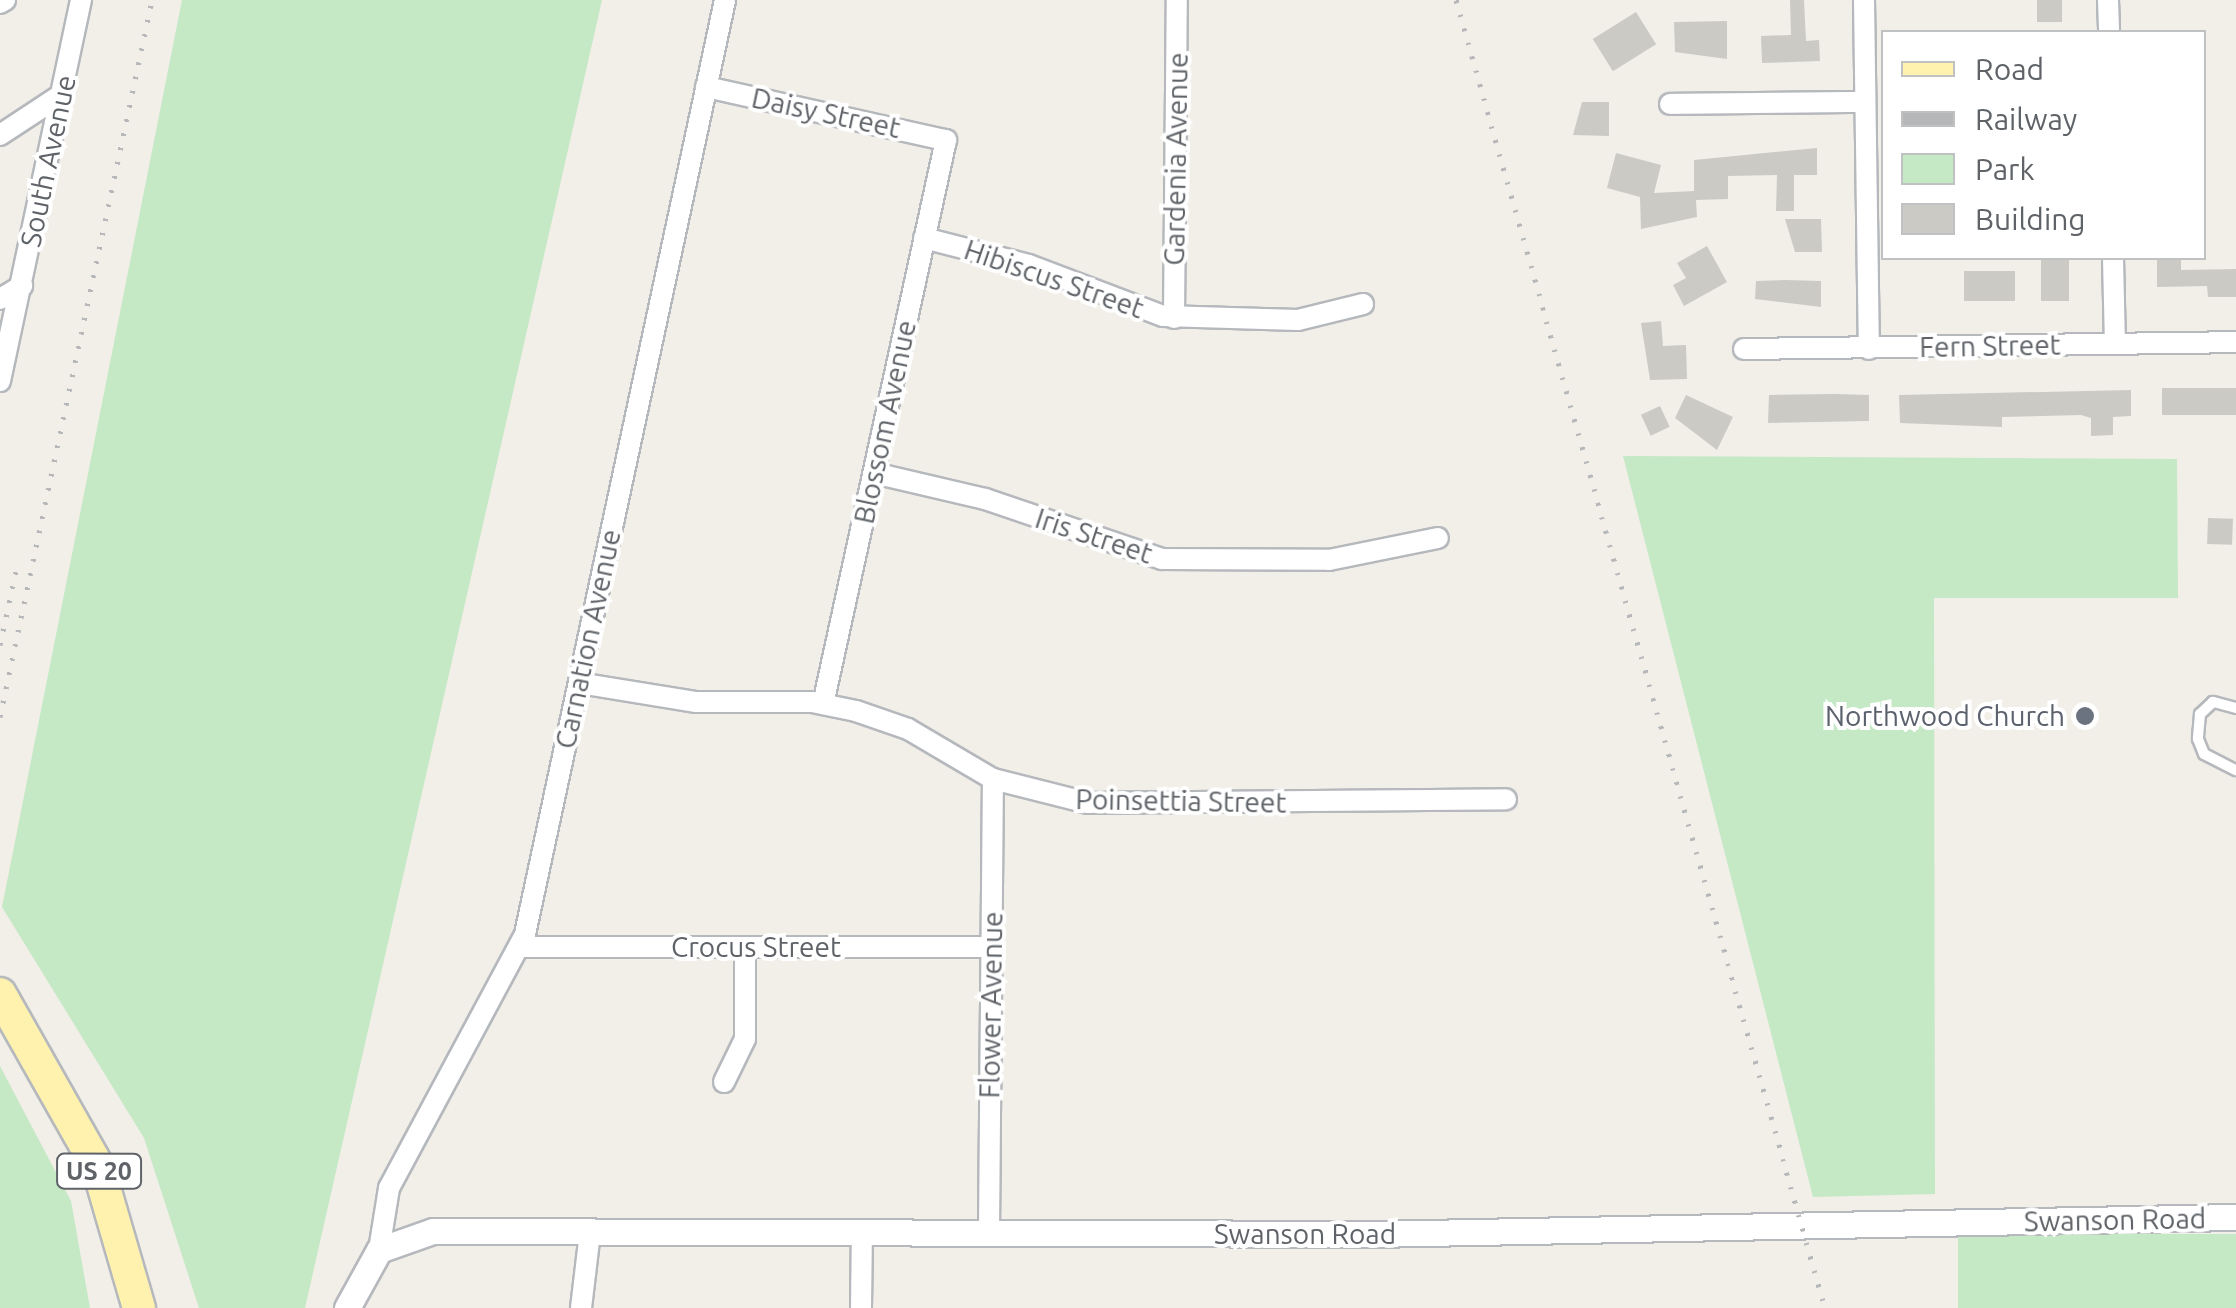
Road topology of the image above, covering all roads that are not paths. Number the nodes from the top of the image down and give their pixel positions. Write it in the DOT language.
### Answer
graph roads {
  1 [pos="81,0"];
  2 [pos="725,0"];
  3 [pos="1177,0"];
  4 [pos="1864,0"];
  5 [pos="2108,0"];
  6 [pos="2109,30"];
  7 [pos="706,87"];
  8 [pos="61,95"];
  9 [pos="1865,102"];
  10 [pos="1670,104"];
  11 [pos="0,135"];
  12 [pos="946,140"];
  13 [pos="924,238"];
  14 [pos="2113,260"];
  15 [pos="22,286"];
  16 [pos="0,299"];
  17 [pos="1363,304"];
  18 [pos="1174,318"];
  19 [pos="2236,342"];
  20 [pos="2115,344"];
  21 [pos="1869,348"];
  22 [pos="1744,349"];
  23 [pos="0,381"];
  24 [pos="874,473"];
  25 [pos="1438,538"];
  26 [pos="579,683"];
  27 [pos="824,704"];
  28 [pos="2236,708"];
  29 [pos="2236,770"];
  30 [pos="993,779"];
  31 [pos="1506,799"];
  32 [pos="992,946"];
  33 [pos="745,947"];
  34 [pos="520,948"];
  35 [pos="0,994"];
  36 [pos="724,1082"];
  37 [pos="2236,1218"];
  38 [pos="988,1231"];
  39 [pos="590,1232"];
  40 [pos="862,1232"];
  41 [pos="379,1250"];
  42 [pos="139,1308"];
  43 [pos="347,1308"];
  44 [pos="581,1308"];
  45 [pos="861,1308"];
  1 -- 8 [label="street, South Avenue"];
  2 -- 7 [label="street, Carnation Avenue"];
  3 -- 18 [label="street, Gardenia Avenue"];
  4 -- 9 [label="street"];
  5 -- 6 [label="street"];
  7 -- 12 [label="street, Daisy Street"];
  7 -- 26 [label="street, Carnation Avenue"];
  8 -- 11 [label="street"];
  8 -- 15 [label="street, South Avenue"];
  9 -- 10 [label="street"];
  9 -- 21 [label="street"];
  12 -- 13 [label="street, Blossom Avenue"];
  13 -- 18 [label="street, Hibiscus Street"];
  13 -- 24 [label="street, Blossom Avenue"];
  14 -- 20 [label="street"];
  15 -- 16 [label="street"];
  15 -- 23 [label="street, South Avenue"];
  17 -- 18 [label="street, Hibiscus Street"];
  19 -- 20 [label="street, Fern Street"];
  20 -- 21 [label="street, Fern Street"];
  21 -- 22 [label="street, Fern Street"];
  24 -- 25 [label="street, Iris Street"];
  24 -- 27 [label="street, Blossom Avenue"];
  26 -- 27 [label="street, Poinsettia Street"];
  26 -- 34 [label="street, Carnation Avenue"];
  27 -- 30 [label="street, Poinsettia Street"];
  28 -- 29 [label="lane"];
  30 -- 31 [label="street, Poinsettia Street"];
  30 -- 32 [label="street, Flower Avenue"];
  32 -- 33 [label="street, Crocus Street"];
  32 -- 38 [label="street, Flower Avenue"];
  33 -- 34 [label="street, Crocus Street"];
  33 -- 36 [label="street"];
  34 -- 41 [label="street, Carnation Avenue"];
  35 -- 42 [label="main road, US 20"];
  37 -- 38 [label="street, Swanson Road"];
  38 -- 40 [label="street, Swanson Road"];
  39 -- 40 [label="street, Swanson Road"];
  39 -- 41 [label="street, Swanson Road"];
  39 -- 44 [label="street"];
  40 -- 45 [label="street"];
  41 -- 43 [label="street"];
}
